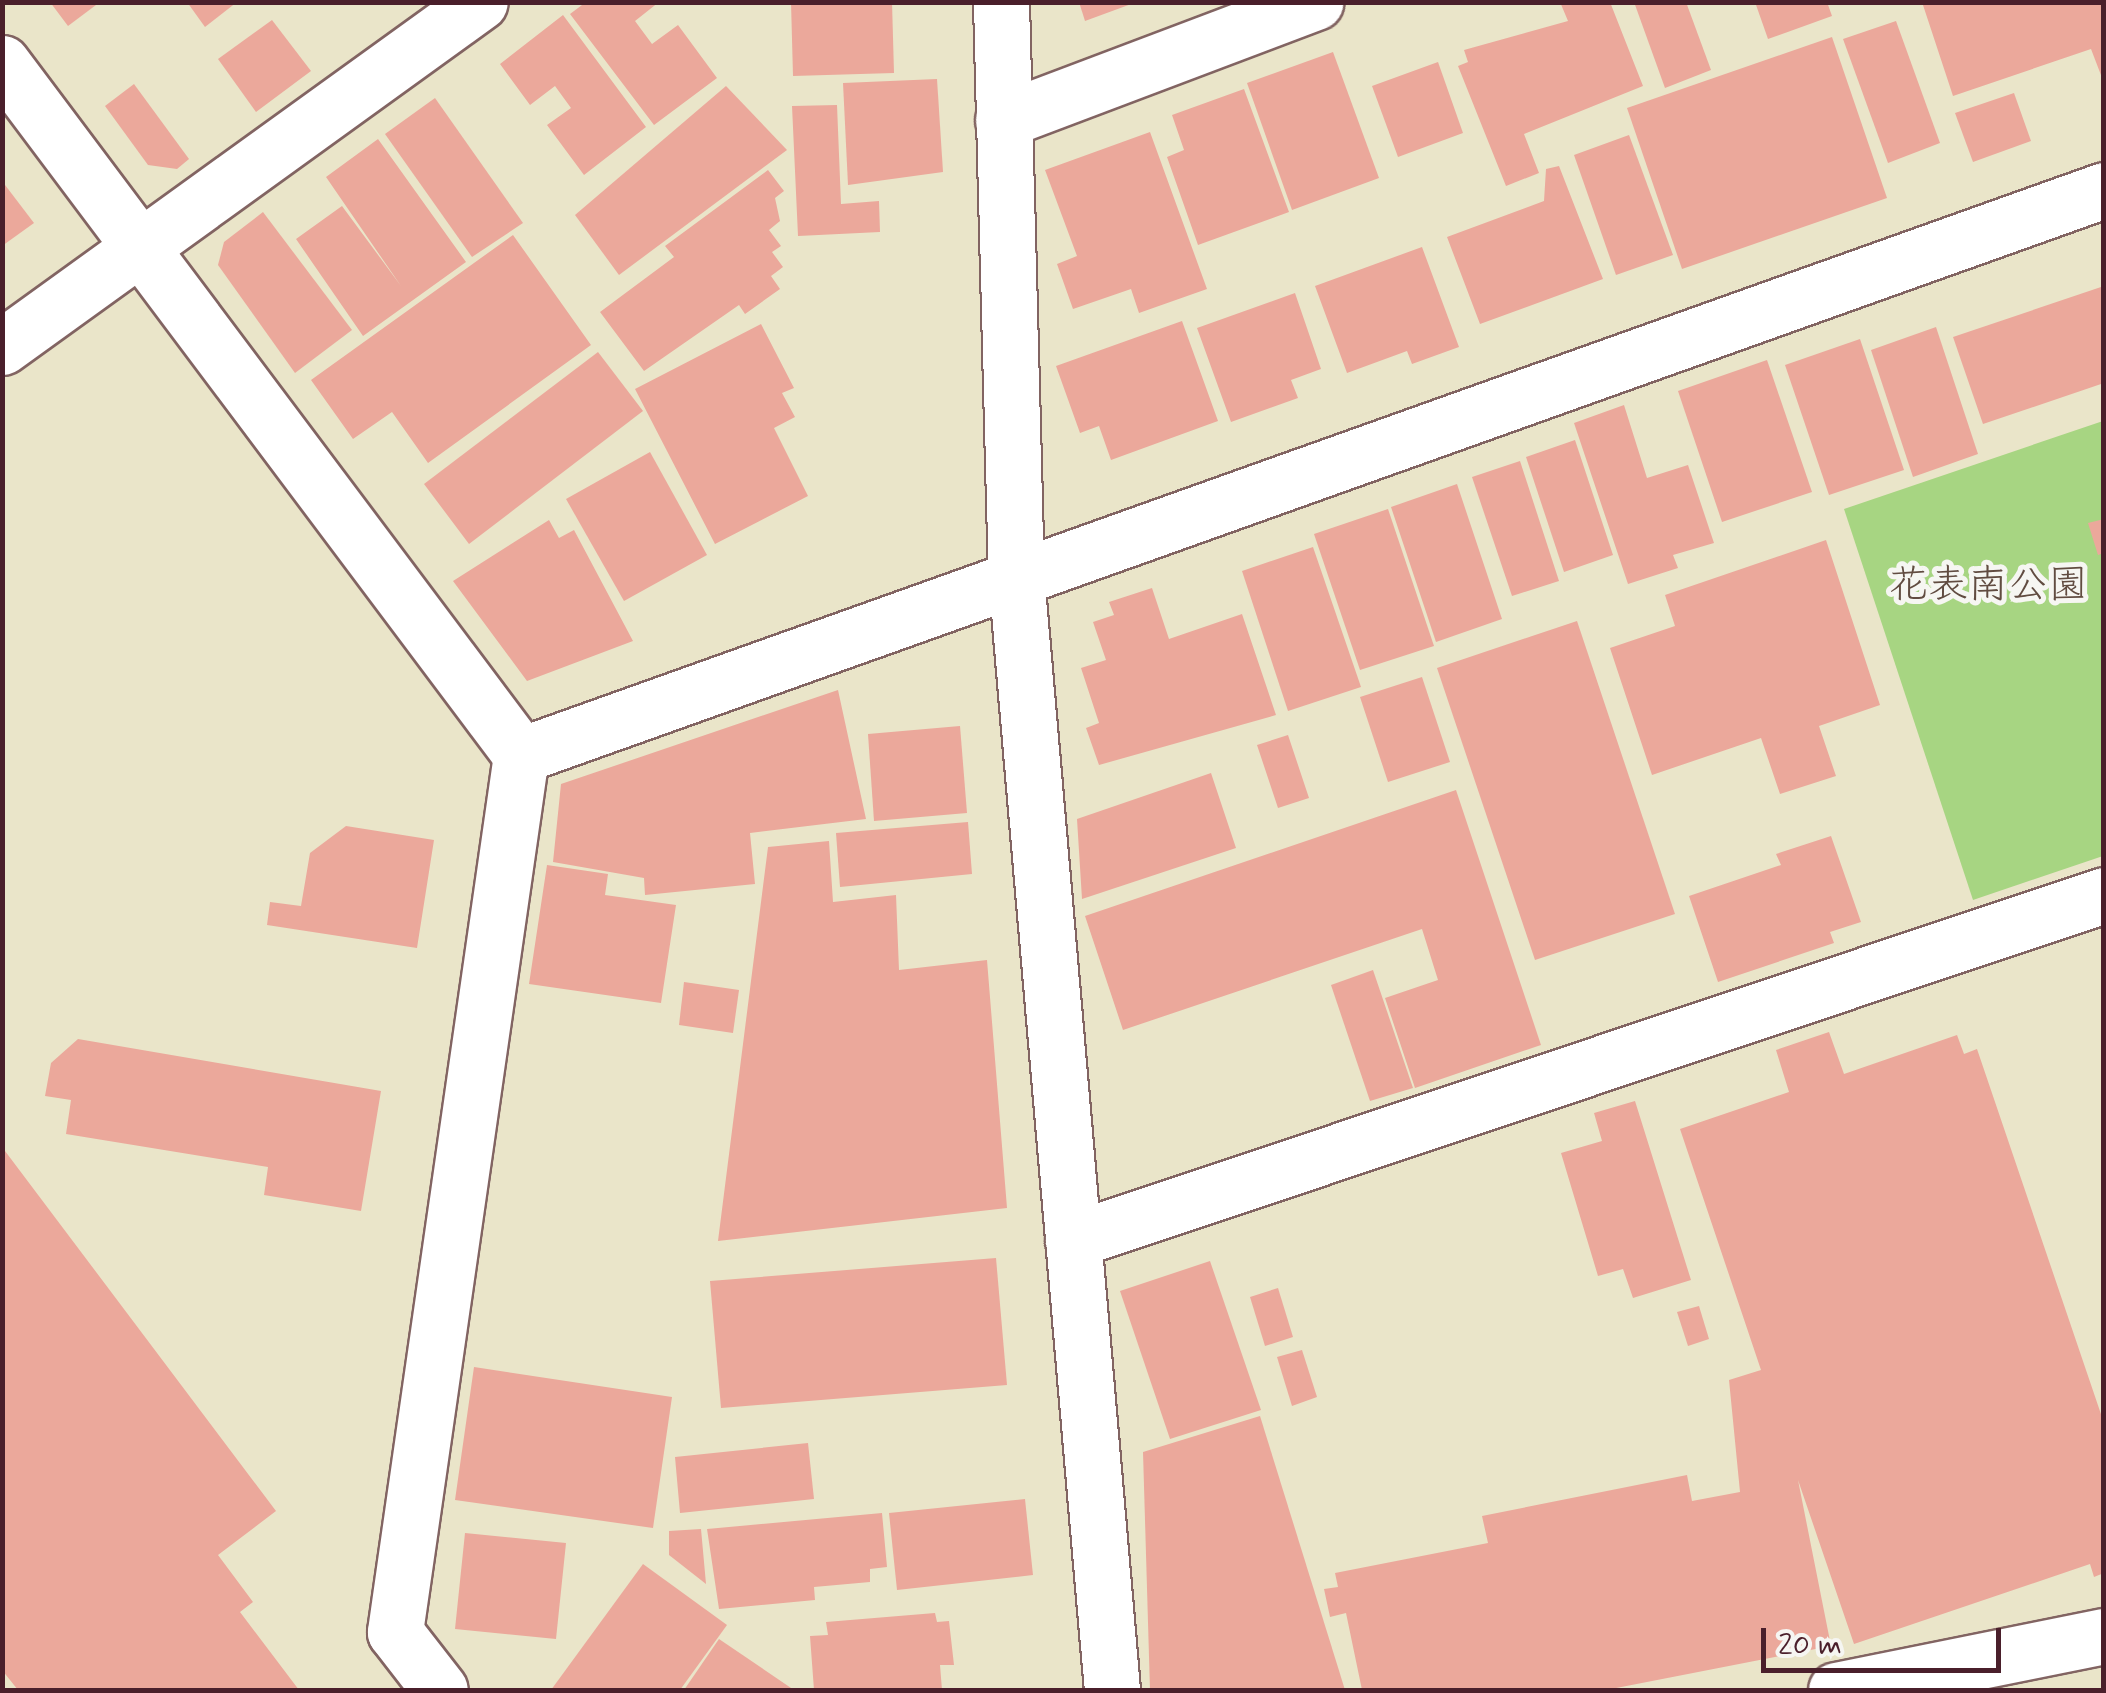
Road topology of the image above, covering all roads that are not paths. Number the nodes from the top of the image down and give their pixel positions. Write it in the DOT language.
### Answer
graph roads {
  1 [pos="480,2"];
  2 [pos="1001,2"];
  3 [pos="1315,2"];
  4 [pos="2,63"];
  5 [pos="1003,120"];
  6 [pos="2104,190"];
  7 [pos="141,247"];
  8 [pos="2,347"];
  9 [pos="1016,577"];
  10 [pos="522,756"];
  11 [pos="2104,895"];
  12 [pos="1073,1240"];
  13 [pos="2104,1636"];
  14 [pos="440,1690"];
  15 [pos="1112,1690"];
  16 [pos="1836,1690"];
  1 -- 7 [label="street"];
  2 -- 5 [label="street"];
  3 -- 5 [label="street"];
  4 -- 7 [label="street"];
  5 -- 9 [label="street"];
  6 -- 9 [label="street"];
  7 -- 8 [label="street"];
  7 -- 10 [label="street"];
  9 -- 10 [label="street"];
  9 -- 12 [label="street"];
  10 -- 14 [label="street"];
  11 -- 12 [label="street"];
  12 -- 15 [label="street"];
  13 -- 16 [label="street"];
}
